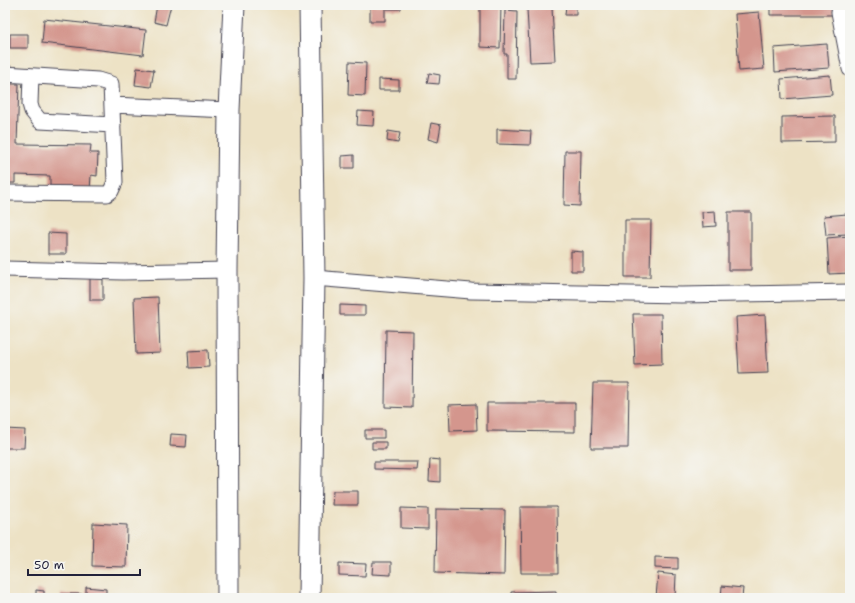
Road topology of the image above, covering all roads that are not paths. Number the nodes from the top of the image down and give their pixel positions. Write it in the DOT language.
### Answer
graph roads {
  1 [pos="234,5"];
  2 [pos="310,5"];
  3 [pos="840,5"];
  4 [pos="850,69"];
  5 [pos="5,74"];
  6 [pos="31,76"];
  7 [pos="112,105"];
  8 [pos="228,110"];
  9 [pos="113,125"];
  10 [pos="5,192"];
  11 [pos="5,269"];
  12 [pos="227,270"];
  13 [pos="314,278"];
  14 [pos="850,292"];
  15 [pos="228,598"];
  16 [pos="309,598"];
  1 -- 8 [label="highway"];
  2 -- 13 [label="highway"];
  3 -- 4 [label="street"];
  5 -- 6 [label="street"];
  6 -- 7 [label="street"];
  6 -- 9 [label="street"];
  7 -- 8 [label="street"];
  7 -- 9 [label="street"];
  8 -- 12 [label="highway"];
  9 -- 10 [label="street"];
  11 -- 12 [label="street"];
  12 -- 15 [label="highway"];
  13 -- 14 [label="street"];
  13 -- 16 [label="highway"];
}
